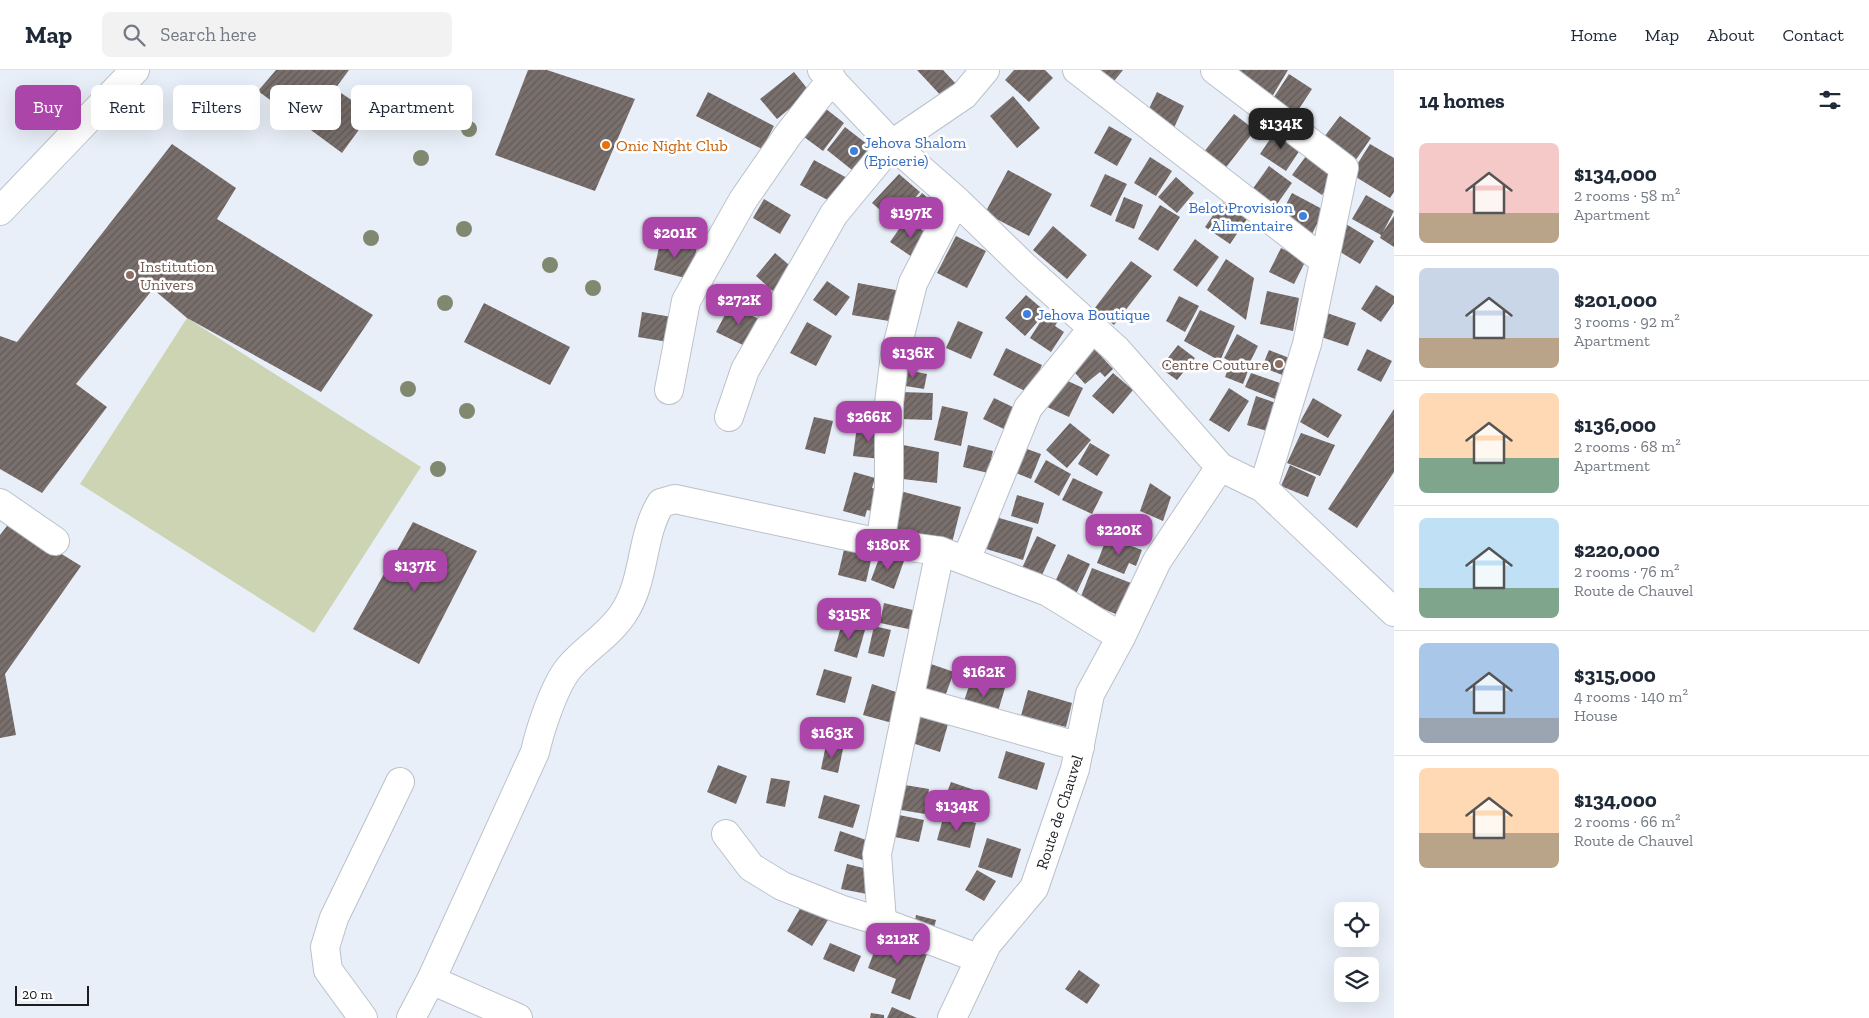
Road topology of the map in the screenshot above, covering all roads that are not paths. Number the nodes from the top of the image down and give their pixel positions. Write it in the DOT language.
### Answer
graph roads {
  1 [pos="135,70"];
  2 [pos="985,70"];
  3 [pos="1077,70"];
  4 [pos="1215,70"];
  5 [pos="827,75"];
  6 [pos="892,144"];
  7 [pos="956,200"];
  8 [pos="0,212"];
  9 [pos="1323,260"];
  10 [pos="1092,329"];
  11 [pos="669,390"];
  12 [pos="729,417"];
  13 [pos="1220,467"];
  14 [pos="1263,488"];
  15 [pos="0,503"];
  16 [pos="55,541"];
  17 [pos="880,543"];
  18 [pos="940,551"];
  19 [pos="966,560"];
  20 [pos="1394,612"];
  21 [pos="1121,637"];
  22 [pos="910,699"];
  23 [pos="1080,747"];
  24 [pos="400,782"];
  25 [pos="726,834"];
  26 [pos="882,922"];
  27 [pos="980,960"];
  28 [pos="431,980"];
  29 [pos="364,1018"];
  30 [pos="410,1018"];
  31 [pos="518,1018"];
  32 [pos="952,1018"];
  1 -- 8 [label="street"];
  2 -- 6 [label="street"];
  3 -- 9 [label="street"];
  4 -- 9 [label="street"];
  5 -- 6 [label="street"];
  5 -- 11 [label="street"];
  6 -- 7 [label="street"];
  6 -- 12 [label="street"];
  7 -- 10 [label="street"];
  7 -- 17 [label="street"];
  9 -- 14 [label="street"];
  10 -- 13 [label="street"];
  10 -- 19 [label="street"];
  13 -- 14 [label="street"];
  13 -- 21 [label="street, Route de Chauvel"];
  14 -- 20 [label="street"];
  15 -- 16 [label="street"];
  17 -- 18 [label="street"];
  17 -- 28 [label="street"];
  18 -- 19 [label="street"];
  18 -- 22 [label="street"];
  19 -- 21 [label="street"];
  21 -- 23 [label="street, Route de Chauvel"];
  22 -- 23 [label="street"];
  22 -- 26 [label="street"];
  23 -- 27 [label="street, Route de Chauvel"];
  24 -- 29 [label="street"];
  25 -- 26 [label="street"];
  26 -- 27 [label="street"];
  27 -- 32 [label="street, Route de Chauvel"];
  28 -- 30 [label="street"];
  28 -- 31 [label="street"];
}
